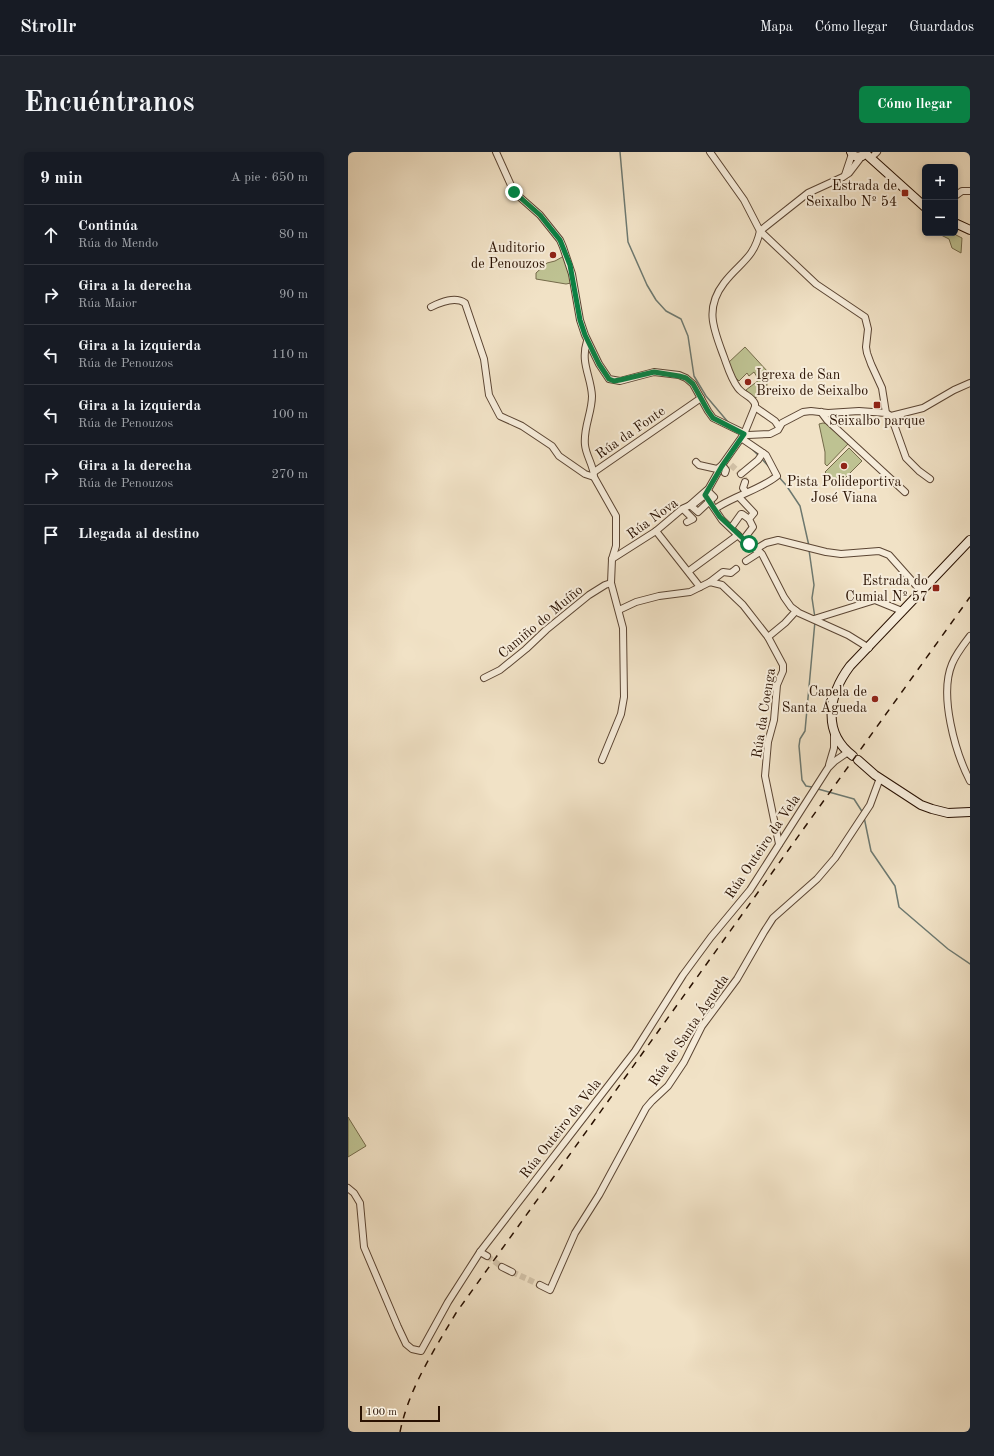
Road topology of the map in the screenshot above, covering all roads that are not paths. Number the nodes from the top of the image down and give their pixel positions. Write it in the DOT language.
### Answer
graph roads {
  1 [pos="496,152"];
  2 [pos="710,152"];
  3 [pos="851,153"];
  4 [pos="869,153"];
  5 [pos="845,175"];
  6 [pos="970,191"];
  7 [pos="958,194"];
  8 [pos="922,202"];
  9 [pos="958,224"];
  10 [pos="958,229"];
  11 [pos="970,230"];
  12 [pos="760,231"];
  13 [pos="970,235"];
  14 [pos="431,307"];
  15 [pos="588,341"];
  16 [pos="970,383"];
  17 [pos="701,398"];
  18 [pos="755,407"];
  19 [pos="821,412"];
  20 [pos="889,415"];
  21 [pos="780,427"];
  22 [pos="744,434"];
  23 [pos="763,453"];
  24 [pos="696,462"];
  25 [pos="723,463"];
  26 [pos="730,465"];
  27 [pos="725,473"];
  28 [pos="594,474"];
  29 [pos="741,474"];
  30 [pos="930,479"];
  31 [pos="744,482"];
  32 [pos="706,492"];
  33 [pos="746,492"];
  34 [pos="905,492"];
  35 [pos="739,497"];
  36 [pos="710,501"];
  37 [pos="690,505"];
  38 [pos="683,509"];
  39 [pos="715,509"];
  40 [pos="749,519"];
  41 [pos="686,522"];
  42 [pos="730,528"];
  43 [pos="656,532"];
  44 [pos="741,538"];
  45 [pos="970,540"];
  46 [pos="970,544"];
  47 [pos="970,548"];
  48 [pos="758,550"];
  49 [pos="960,550"];
  50 [pos="612,560"];
  51 [pos="746,561"];
  52 [pos="736,569"];
  53 [pos="689,571"];
  54 [pos="710,582"];
  55 [pos="611,583"];
  56 [pos="700,587"];
  57 [pos="921,591"];
  58 [pos="619,610"];
  59 [pos="796,611"];
  60 [pos="901,615"];
  61 [pos="814,619"];
  62 [pos="970,636"];
  63 [pos="768,637"];
  64 [pos="868,648"];
  65 [pos="854,669"];
  66 [pos="484,678"];
  67 [pos="834,732"];
  68 [pos="839,739"];
  69 [pos="855,758"];
  70 [pos="602,760"];
  71 [pos="828,768"];
  72 [pos="880,778"];
  73 [pos="970,781"];
  74 [pos="970,808"];
  75 [pos="970,812"];
  76 [pos="779,844"];
  77 [pos="348,1188"];
  78 [pos="480,1252"];
  79 [pos="487,1256"];
  80 [pos="502,1267"];
  81 [pos="512,1272"];
  82 [pos="540,1285"];
  1 -- 15 [label="street"];
  2 -- 12 [label="street"];
  3 -- 4 [label="street"];
  3 -- 5 [label="street"];
  4 -- 5 [label="street"];
  4 -- 8 [label="street"];
  5 -- 12 [label="street"];
  6 -- 7 [label="street"];
  9 -- 11 [label="street"];
  10 -- 13 [label="street"];
  12 -- 18 [label="street"];
  12 -- 20 [label="street"];
  14 -- 28 [label="street"];
  15 -- 17 [label="street"];
  15 -- 28 [label="street"];
  16 -- 20 [label="street"];
  17 -- 22 [label="street"];
  17 -- 28 [label="street, Rúa da Fonte"];
  18 -- 21 [label="street"];
  18 -- 22 [label="street"];
  19 -- 20 [label="street"];
  19 -- 21 [label="street"];
  19 -- 34 [label="street"];
  20 -- 30 [label="street"];
  21 -- 22 [label="street"];
  22 -- 23 [label="street"];
  22 -- 25 [label="street"];
  23 -- 29 [label="street"];
  23 -- 33 [label="street"];
  24 -- 25 [label="street"];
  25 -- 26 [label="street"];
  25 -- 27 [label="street"];
  25 -- 32 [label="street"];
  28 -- 50 [label="street, Rúa da Fonte"];
  31 -- 33 [label="street"];
  32 -- 36 [label="street"];
  32 -- 37 [label="street, Rúa Nova"];
  33 -- 35 [label="street"];
  35 -- 39 [label="street"];
  35 -- 40 [label="street"];
  36 -- 37 [label="street"];
  36 -- 39 [label="street"];
  37 -- 38 [label="street, Rúa Nova"];
  38 -- 41 [label="street"];
  38 -- 43 [label="street, Rúa Nova"];
  39 -- 42 [label="street"];
  40 -- 42 [label="street"];
  40 -- 44 [label="street"];
  42 -- 44 [label="street"];
  43 -- 50 [label="street, Rúa Nova"];
  43 -- 53 [label="street"];
  44 -- 48 [label="street"];
  44 -- 53 [label="street"];
  45 -- 49 [label="street"];
  46 -- 49 [label="street"];
  47 -- 60 [label="street"];
  48 -- 51 [label="street"];
  48 -- 57 [label="street"];
  48 -- 59 [label="street"];
  49 -- 57 [label="street"];
  50 -- 55 [label="street, Rúa da Fonte"];
  52 -- 54 [label="street"];
  53 -- 56 [label="street"];
  54 -- 56 [label="street"];
  54 -- 63 [label="street, Rúa da Coenga"];
  55 -- 58 [label="street, Rúa da Fonte"];
  55 -- 66 [label="street, Camiño do Muíño"];
  56 -- 58 [label="street"];
  57 -- 60 [label="street"];
  58 -- 70 [label="street, Rúa da Fonte"];
  59 -- 61 [label="street"];
  59 -- 63 [label="street"];
  60 -- 61 [label="street"];
  60 -- 64 [label="street"];
  60 -- 65 [label="street"];
  61 -- 64 [label="street"];
  62 -- 73 [label="street"];
  63 -- 76 [label="street, Rúa da Coenga"];
  64 -- 65 [label="street"];
  64 -- 67 [label="street"];
  65 -- 68 [label="street"];
  67 -- 68 [label="street"];
  67 -- 71 [label="street"];
  68 -- 69 [label="street"];
  69 -- 71 [label="street"];
  69 -- 72 [label="street"];
  69 -- 74 [label="street"];
  71 -- 76 [label="street, Rúa Outeiro da Vela"];
  72 -- 75 [label="street"];
  72 -- 82 [label="street, Rúa de Santa Águeda"];
  76 -- 78 [label="street, Rúa Outeiro da Vela"];
  77 -- 78 [label="street, Rúa Outeiro da Vela"];
  78 -- 79 [label="street"];
  80 -- 81 [label="street"];
}
